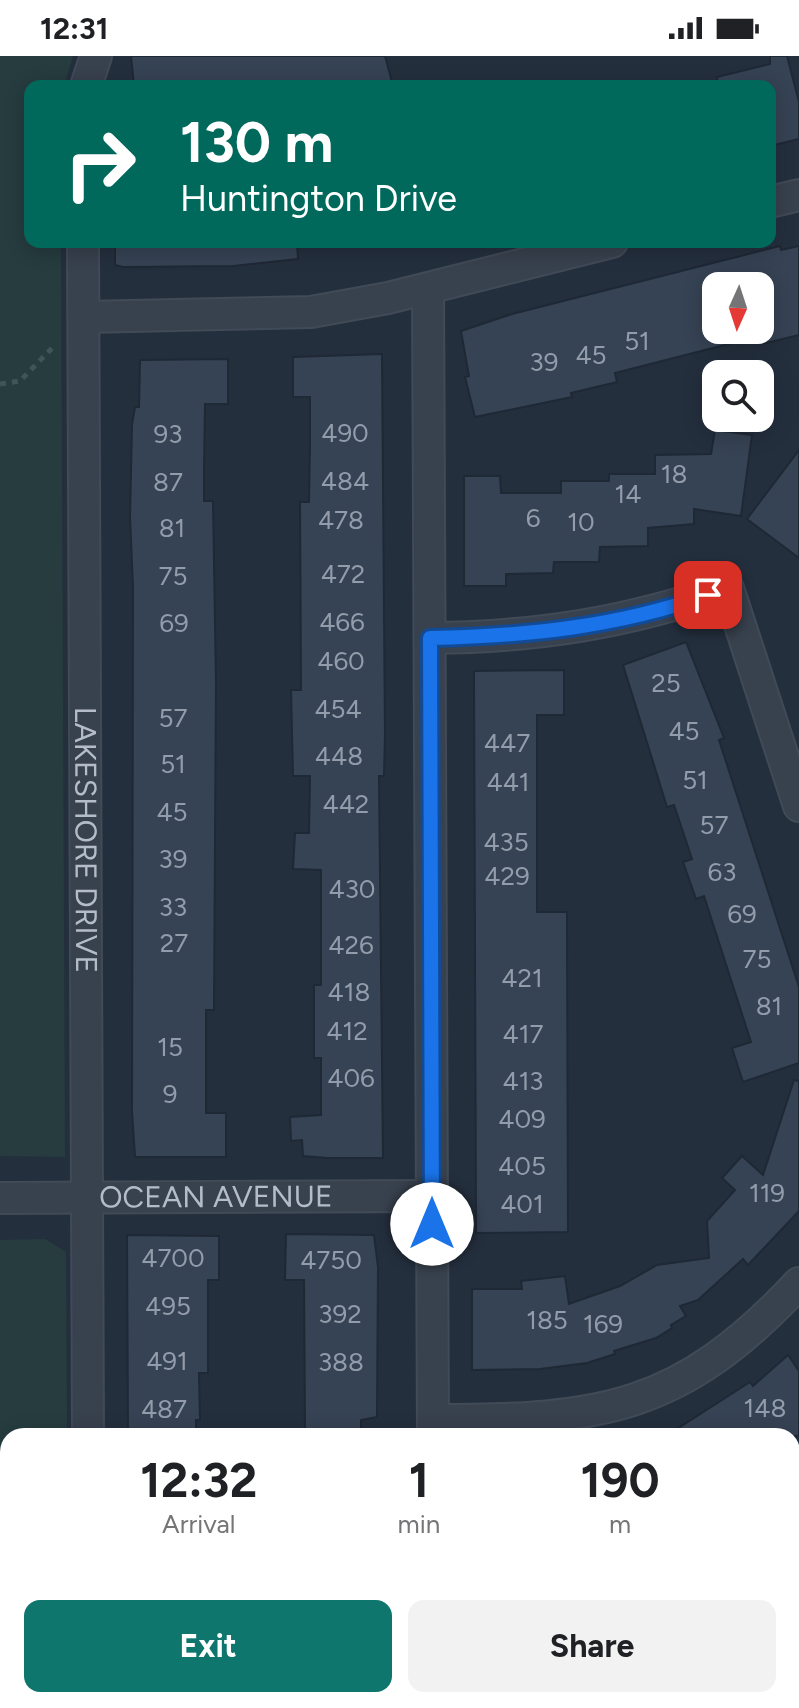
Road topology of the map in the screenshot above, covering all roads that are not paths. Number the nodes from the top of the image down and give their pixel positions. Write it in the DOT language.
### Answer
graph roads {
  1 [pos="96,56"];
  2 [pos="88,80"];
  3 [pos="799,195"];
  4 [pos="776,201"];
  5 [pos="83,248"];
  6 [pos="589,248"];
  7 [pos="428,289"];
  8 [pos="84,317"];
  9 [pos="430,638"];
  10 [pos="799,806"];
  11 [pos="432,1196"];
  12 [pos="87,1197"];
  13 [pos="0,1198"];
  14 [pos="799,1283"];
  15 [pos="88,1428"];
  16 [pos="433,1428"];
  1 -- 2 [label="street"];
  3 -- 4 [label="street"];
  5 -- 8 [label="street, LAKESHORE DRIVE"];
  6 -- 7 [label="street"];
  7 -- 8 [label="street"];
  7 -- 9 [label="street"];
  8 -- 12 [label="street, LAKESHORE DRIVE"];
  9 -- 10 [label="street"];
  9 -- 11 [label="street"];
  11 -- 12 [label="street, OCEAN AVENUE"];
  11 -- 16 [label="street"];
  12 -- 13 [label="street, OCEAN AVENUE"];
  12 -- 15 [label="street, LAKESHORE DRIVE"];
  14 -- 16 [label="street"];
}
